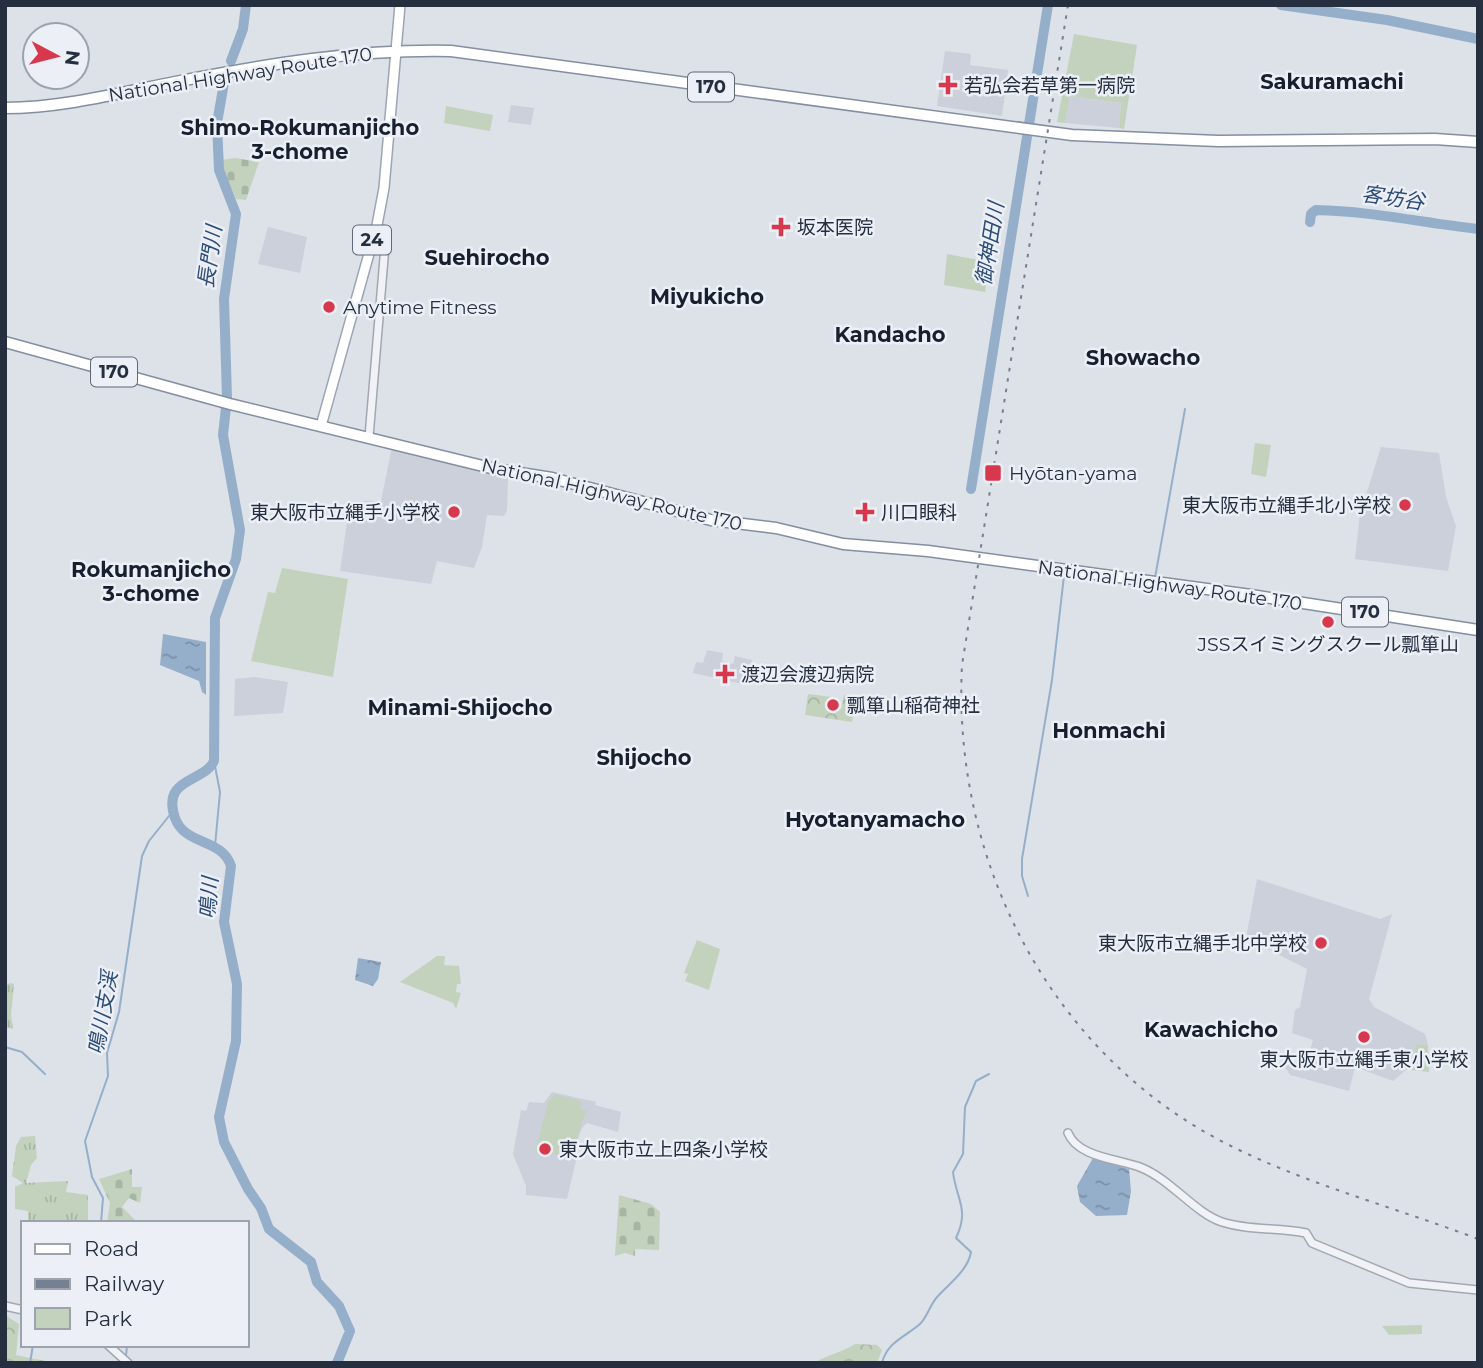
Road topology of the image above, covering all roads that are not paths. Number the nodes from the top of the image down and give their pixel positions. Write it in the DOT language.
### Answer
graph roads {
  1 [pos="400,5"];
  2 [pos="397,50"];
  3 [pos="5,108"];
  4 [pos="1478,142"];
  5 [pos="375,231"];
  6 [pos="5,342"];
  7 [pos="321,426"];
  8 [pos="369,437"];
  9 [pos="1478,630"];
  10 [pos="1068,1133"];
  11 [pos="1478,1290"];
  12 [pos="110,1347"];
  13 [pos="128,1363"];
  1 -- 2 [label="main road, 24"];
  2 -- 3 [label="highway, National Highway Route 170 / 170"];
  2 -- 4 [label="highway, National Highway Route 170 / 170"];
  2 -- 5 [label="main road, 24"];
  5 -- 7 [label="main road, 24"];
  5 -- 8 [label="street"];
  6 -- 7 [label="highway, National Highway Route 170 / 170"];
  7 -- 8 [label="highway, National Highway Route 170 / 170"];
  8 -- 9 [label="highway, National Highway Route 170 / 170"];
  10 -- 11 [label="street"];
  12 -- 13 [label="street"];
}
